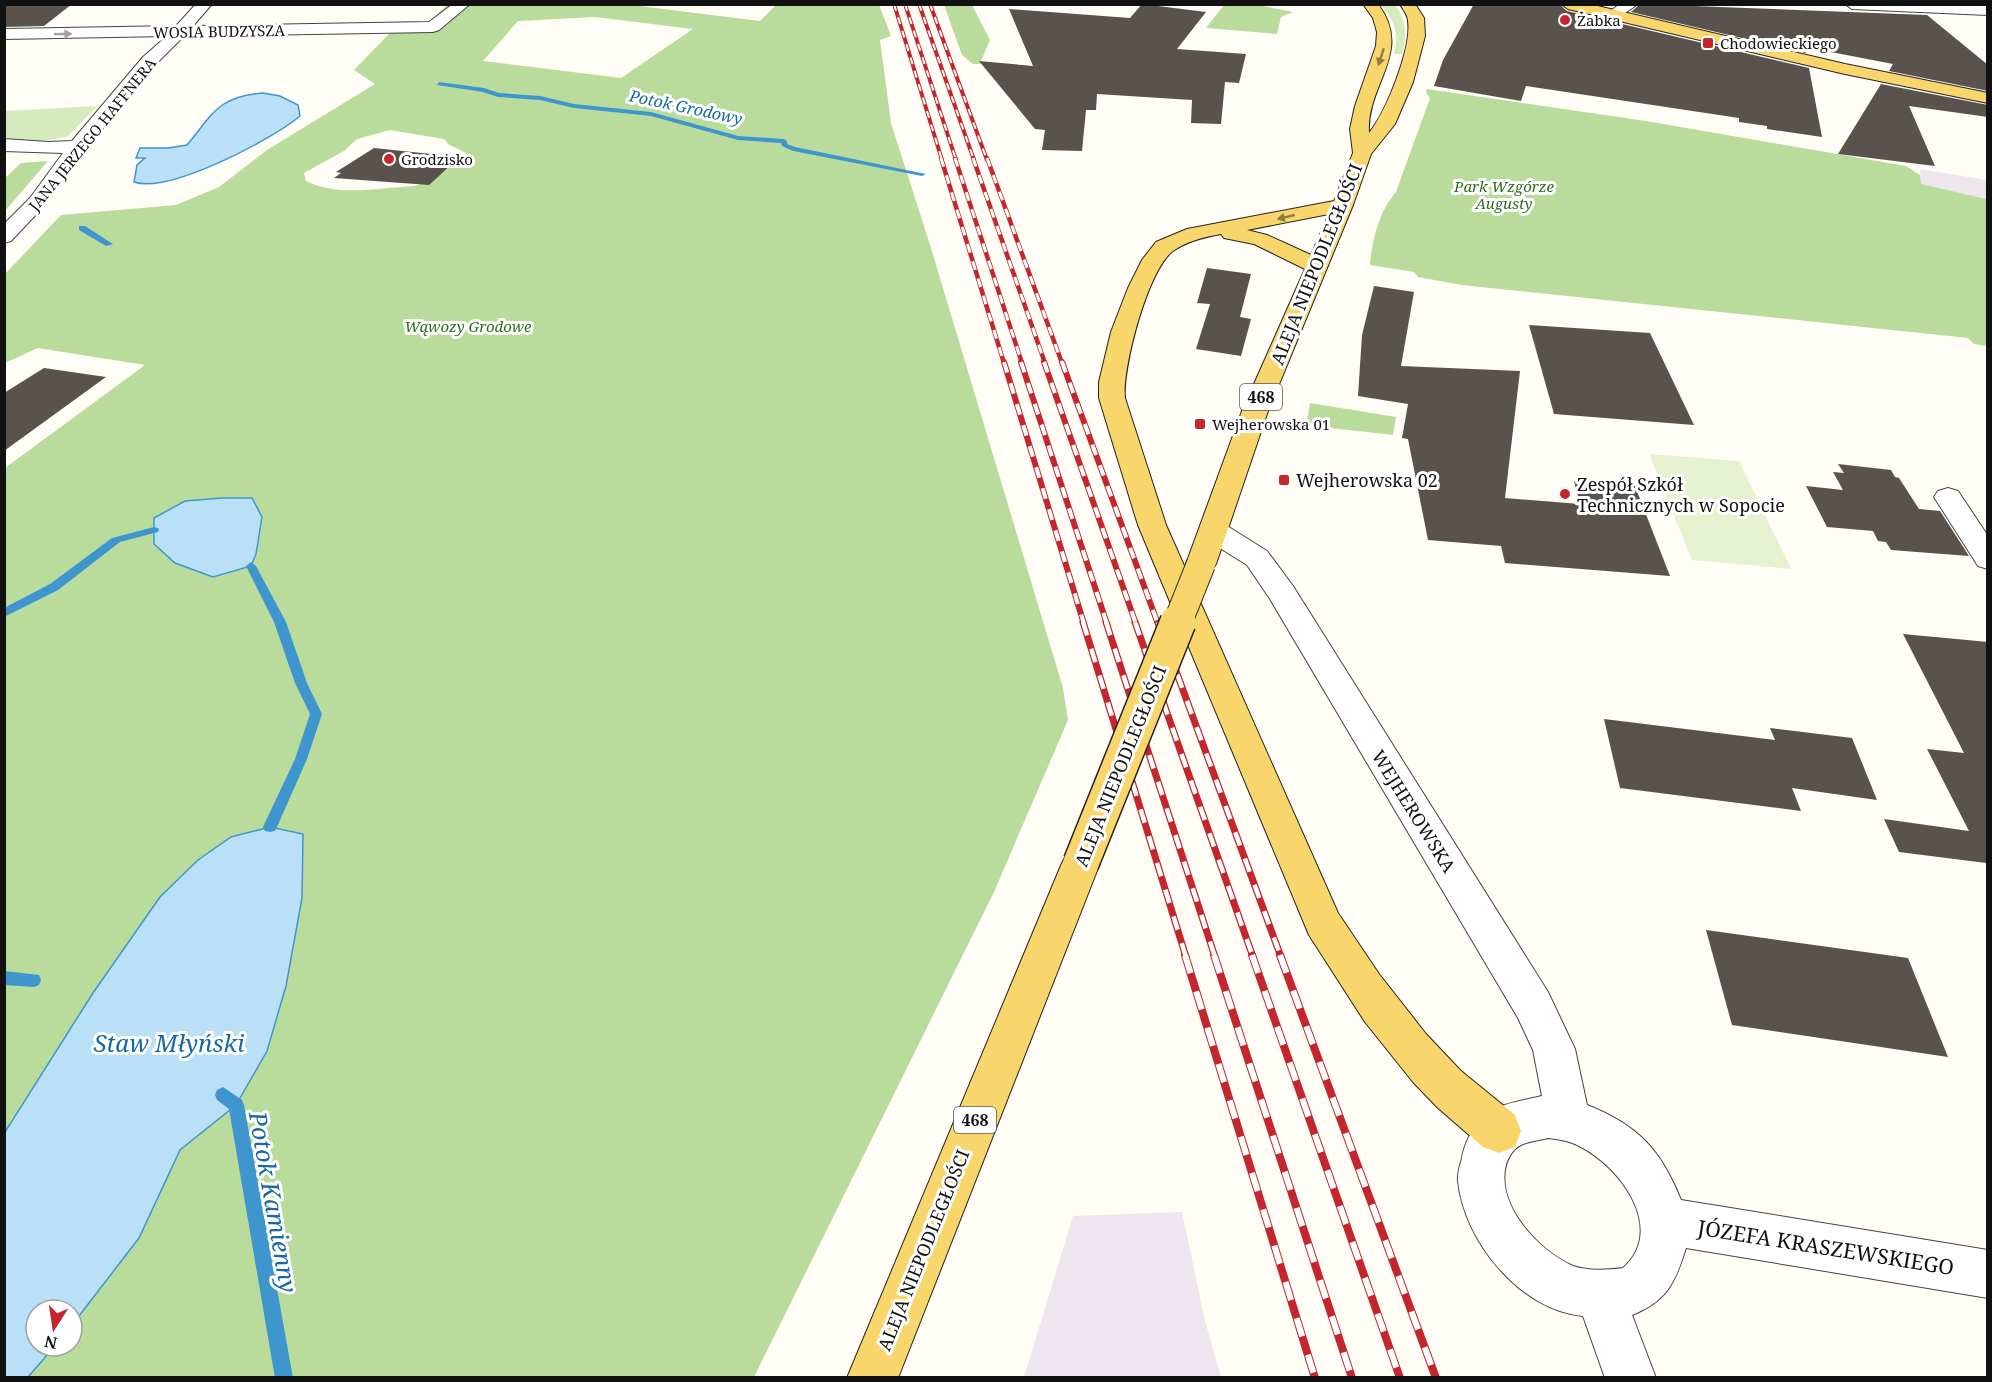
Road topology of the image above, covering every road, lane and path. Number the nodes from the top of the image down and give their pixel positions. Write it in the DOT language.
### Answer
graph roads {
  1 [pos="205,4"];
  2 [pos="463,4"];
  3 [pos="1370,4"];
  4 [pos="1407,4"];
  5 [pos="1568,4"];
  6 [pos="1631,4"];
  7 [pos="1852,4"];
  8 [pos="1988,10"];
  9 [pos="1613,15"];
  10 [pos="179,32"];
  11 [pos="4,34"];
  12 [pos="1988,98"];
  13 [pos="4,144"];
  14 [pos="78,146"];
  15 [pos="1362,153"];
  16 [pos="1343,205"];
  17 [pos="1187,235"];
  18 [pos="4,237"];
  19 [pos="1317,266"];
  20 [pos="1948,497"];
  21 [pos="1214,531"];
  22 [pos="1988,559"];
  23 [pos="1568,1119"];
  24 [pos="1499,1131"];
  25 [pos="1664,1221"];
  26 [pos="1988,1274"];
  27 [pos="1600,1295"];
  28 [pos="872,1377"];
  29 [pos="1631,1377"];
  1 -- 10 [label="street, JANA JERZEGO HAFFNERA"];
  2 -- 10 [label="street, WOSIA BUDZYSZA"];
  3 -- 15 [label="main road, ALEJA NIEPODLEGŁOŚCI / 468, one-way"];
  4 -- 15 [label="main road, ALEJA NIEPODLEGŁOŚCI / 468"];
  5 -- 9 [label="main road"];
  6 -- 9 [label="street"];
  7 -- 8 [label="street"];
  9 -- 12 [label="main road"];
  11 -- 10 [label="street, WOSIA BUDZYSZA, one-way"];
  10 -- 14 [label="street, JANA JERZEGO HAFFNERA"];
  13 -- 14 [label="street"];
  14 -- 18 [label="street, JANA JERZEGO HAFFNERA"];
  15 -- 16 [label="main road, ALEJA NIEPODLEGŁOŚCI / 468"];
  16 -- 17 [label="main road, one-way"];
  16 -- 19 [label="main road, ALEJA NIEPODLEGŁOŚCI / 468"];
  17 -- 19 [label="main road"];
  17 -- 24 [label="main road"];
  19 -- 21 [label="main road, ALEJA NIEPODLEGŁOŚCI / 468"];
  20 -- 22 [label="street"];
  21 -- 23 [label="street, WEJHEROWSKA"];
  21 -- 28 [label="main road, ALEJA NIEPODLEGŁOŚCI / 468, bridge"];
  23 -- 24 [label="street"];
  23 -- 25 [label="street"];
  24 -- 27 [label="street"];
  25 -- 26 [label="street, JÓZEFA KRASZEWSKIEGO"];
  25 -- 27 [label="street"];
  27 -- 29 [label="street"];
}
